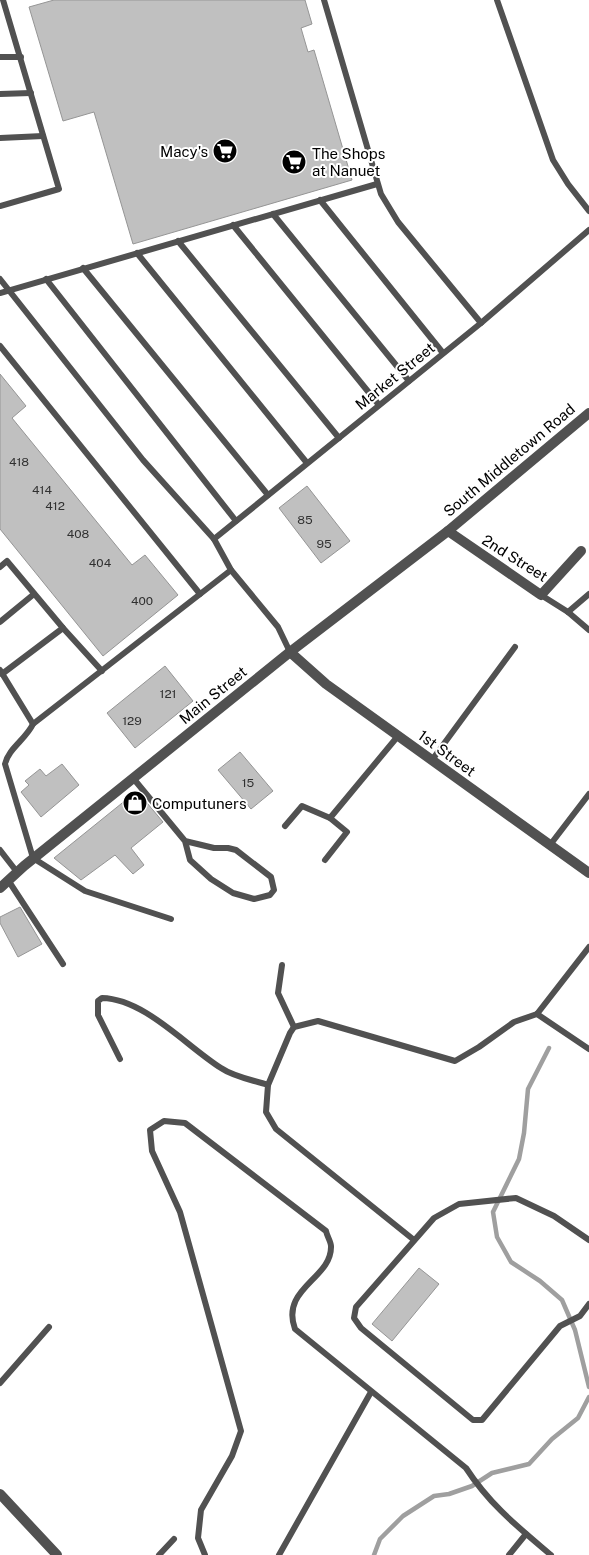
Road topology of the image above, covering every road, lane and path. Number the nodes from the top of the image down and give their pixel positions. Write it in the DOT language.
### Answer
graph roads {
  1 [pos="3,0"];
  2 [pos="324,0"];
  3 [pos="497,0"];
  4 [pos="3,11"];
  5 [pos="0,57"];
  6 [pos="21,57"];
  7 [pos="31,93"];
  8 [pos="0,94"];
  9 [pos="44,136"];
  10 [pos="0,138"];
  11 [pos="377,184"];
  12 [pos="320,200"];
  13 [pos="0,206"];
  14 [pos="589,210"];
  15 [pos="273,214"];
  16 [pos="233,225"];
  17 [pos="588,235"];
  18 [pos="178,241"];
  19 [pos="137,253"];
  20 [pos="83,268"];
  21 [pos="0,279"];
  22 [pos="46,279"];
  23 [pos="9,290"];
  24 [pos="0,293"];
  25 [pos="481,323"];
  26 [pos="0,346"];
  27 [pos="443,353"];
  28 [pos="409,381"];
  29 [pos="379,406"];
  30 [pos="589,413"];
  31 [pos="339,438"];
  32 [pos="307,464"];
  33 [pos="268,495"];
  34 [pos="236,521"];
  35 [pos="448,531"];
  36 [pos="214,538"];
  37 [pos="581,551"];
  38 [pos="0,567"];
  39 [pos="231,570"];
  40 [pos="34,594"];
  41 [pos="200,594"];
  42 [pos="589,594"];
  43 [pos="541,595"];
  44 [pos="568,612"];
  45 [pos="0,622"];
  46 [pos="62,628"];
  47 [pos="589,630"];
  48 [pos="515,647"];
  49 [pos="290,652"];
  50 [pos="102,671"];
  51 [pos="1,672"];
  52 [pos="33,724"];
  53 [pos="398,736"];
  54 [pos="432,760"];
  55 [pos="133,778"];
  56 [pos="589,794"];
  57 [pos="330,818"];
  58 [pos="285,826"];
  59 [pos="185,841"];
  60 [pos="550,845"];
  61 [pos="0,850"];
  62 [pos="33,858"];
  63 [pos="325,860"];
  64 [pos="17,872"];
  65 [pos="589,873"];
  66 [pos="4,884"];
  67 [pos="171,920"];
  68 [pos="589,947"];
  69 [pos="63,964"];
  70 [pos="282,965"];
  71 [pos="537,1014"];
  72 [pos="294,1027"];
  73 [pos="589,1049"];
  74 [pos="120,1059"];
  75 [pos="268,1085"];
  76 [pos="414,1240"];
  77 [pos="589,1240"];
  78 [pos="589,1304"];
  79 [pos="49,1327"];
  80 [pos="0,1382"];
  81 [pos="371,1392"];
  82 [pos="0,1494"];
  83 [pos="526,1534"];
  84 [pos="174,1539"];
  85 [pos="57,1555"];
  86 [pos="159,1555"];
  87 [pos="206,1555"];
  88 [pos="279,1555"];
  89 [pos="509,1555"];
  90 [pos="551,1555"];
  1 -- 4 [label="lane"];
  2 -- 11 [label="lane"];
  3 -- 14 [label="lane"];
  4 -- 6 [label="lane"];
  5 -- 6 [label="lane"];
  6 -- 7 [label="lane"];
  7 -- 8 [label="lane"];
  7 -- 9 [label="lane"];
  9 -- 10 [label="lane"];
  9 -- 13 [label="lane"];
  11 -- 12 [label="lane"];
  11 -- 25 [label="lane"];
  12 -- 15 [label="lane"];
  12 -- 27 [label="lane"];
  15 -- 16 [label="lane"];
  15 -- 28 [label="lane"];
  16 -- 18 [label="lane"];
  16 -- 29 [label="lane"];
  17 -- 25 [label="lane, Market Street"];
  18 -- 19 [label="lane"];
  18 -- 31 [label="lane"];
  19 -- 20 [label="lane"];
  19 -- 32 [label="lane"];
  20 -- 22 [label="lane"];
  20 -- 33 [label="lane"];
  21 -- 23 [label="lane"];
  22 -- 23 [label="lane"];
  22 -- 34 [label="lane"];
  23 -- 24 [label="lane"];
  23 -- 36 [label="lane"];
  25 -- 27 [label="lane, Market Street"];
  26 -- 41 [label="lane"];
  27 -- 28 [label="lane, Market Street"];
  28 -- 29 [label="lane, Market Street"];
  29 -- 31 [label="lane, Market Street"];
  30 -- 35 [label="street, South Middletown Road"];
  31 -- 32 [label="lane, Market Street"];
  32 -- 33 [label="lane, Market Street"];
  33 -- 34 [label="lane, Market Street"];
  34 -- 36 [label="lane, Market Street"];
  35 -- 43 [label="street, 2nd Street"];
  35 -- 49 [label="street, Main Street"];
  36 -- 39 [label="lane"];
  37 -- 43 [label="street, 2nd Street"];
  38 -- 40 [label="lane"];
  39 -- 41 [label="lane"];
  39 -- 49 [label="lane"];
  40 -- 45 [label="lane"];
  40 -- 46 [label="lane"];
  41 -- 50 [label="lane"];
  42 -- 44 [label="lane"];
  43 -- 44 [label="lane"];
  44 -- 47 [label="lane"];
  46 -- 50 [label="lane"];
  46 -- 51 [label="lane"];
  48 -- 54 [label="lane"];
  49 -- 53 [label="street, 1st Street"];
  49 -- 55 [label="street, Main Street"];
  50 -- 52 [label="lane"];
  51 -- 52 [label="lane"];
  52 -- 62 [label="lane"];
  53 -- 54 [label="street, 1st Street"];
  53 -- 57 [label="lane"];
  54 -- 60 [label="street, 1st Street"];
  55 -- 59 [label="lane"];
  55 -- 62 [label="street, Main Street"];
  56 -- 60 [label="lane"];
  57 -- 58 [label="lane"];
  57 -- 63 [label="lane"];
  59 -- 59 [label="lane"];
  60 -- 65 [label="street, 1st Street"];
  61 -- 64 [label="lane"];
  62 -- 64 [label="street, Main Street"];
  62 -- 67 [label="lane"];
  64 -- 66 [label="street, Main Street"];
  66 -- 69 [label="lane"];
  68 -- 71 [label="lane"];
  70 -- 72 [label="lane"];
  71 -- 72 [label="lane"];
  71 -- 73 [label="lane"];
  72 -- 75 [label="lane"];
  74 -- 75 [label="lane"];
  75 -- 76 [label="lane"];
  76 -- 77 [label="lane"];
  76 -- 78 [label="lane"];
  79 -- 80 [label="lane"];
  81 -- 83 [label="lane"];
  81 -- 87 [label="lane"];
  81 -- 88 [label="lane"];
  82 -- 85 [label="street"];
  83 -- 89 [label="lane"];
  83 -- 90 [label="lane"];
  84 -- 86 [label="lane"];
}
